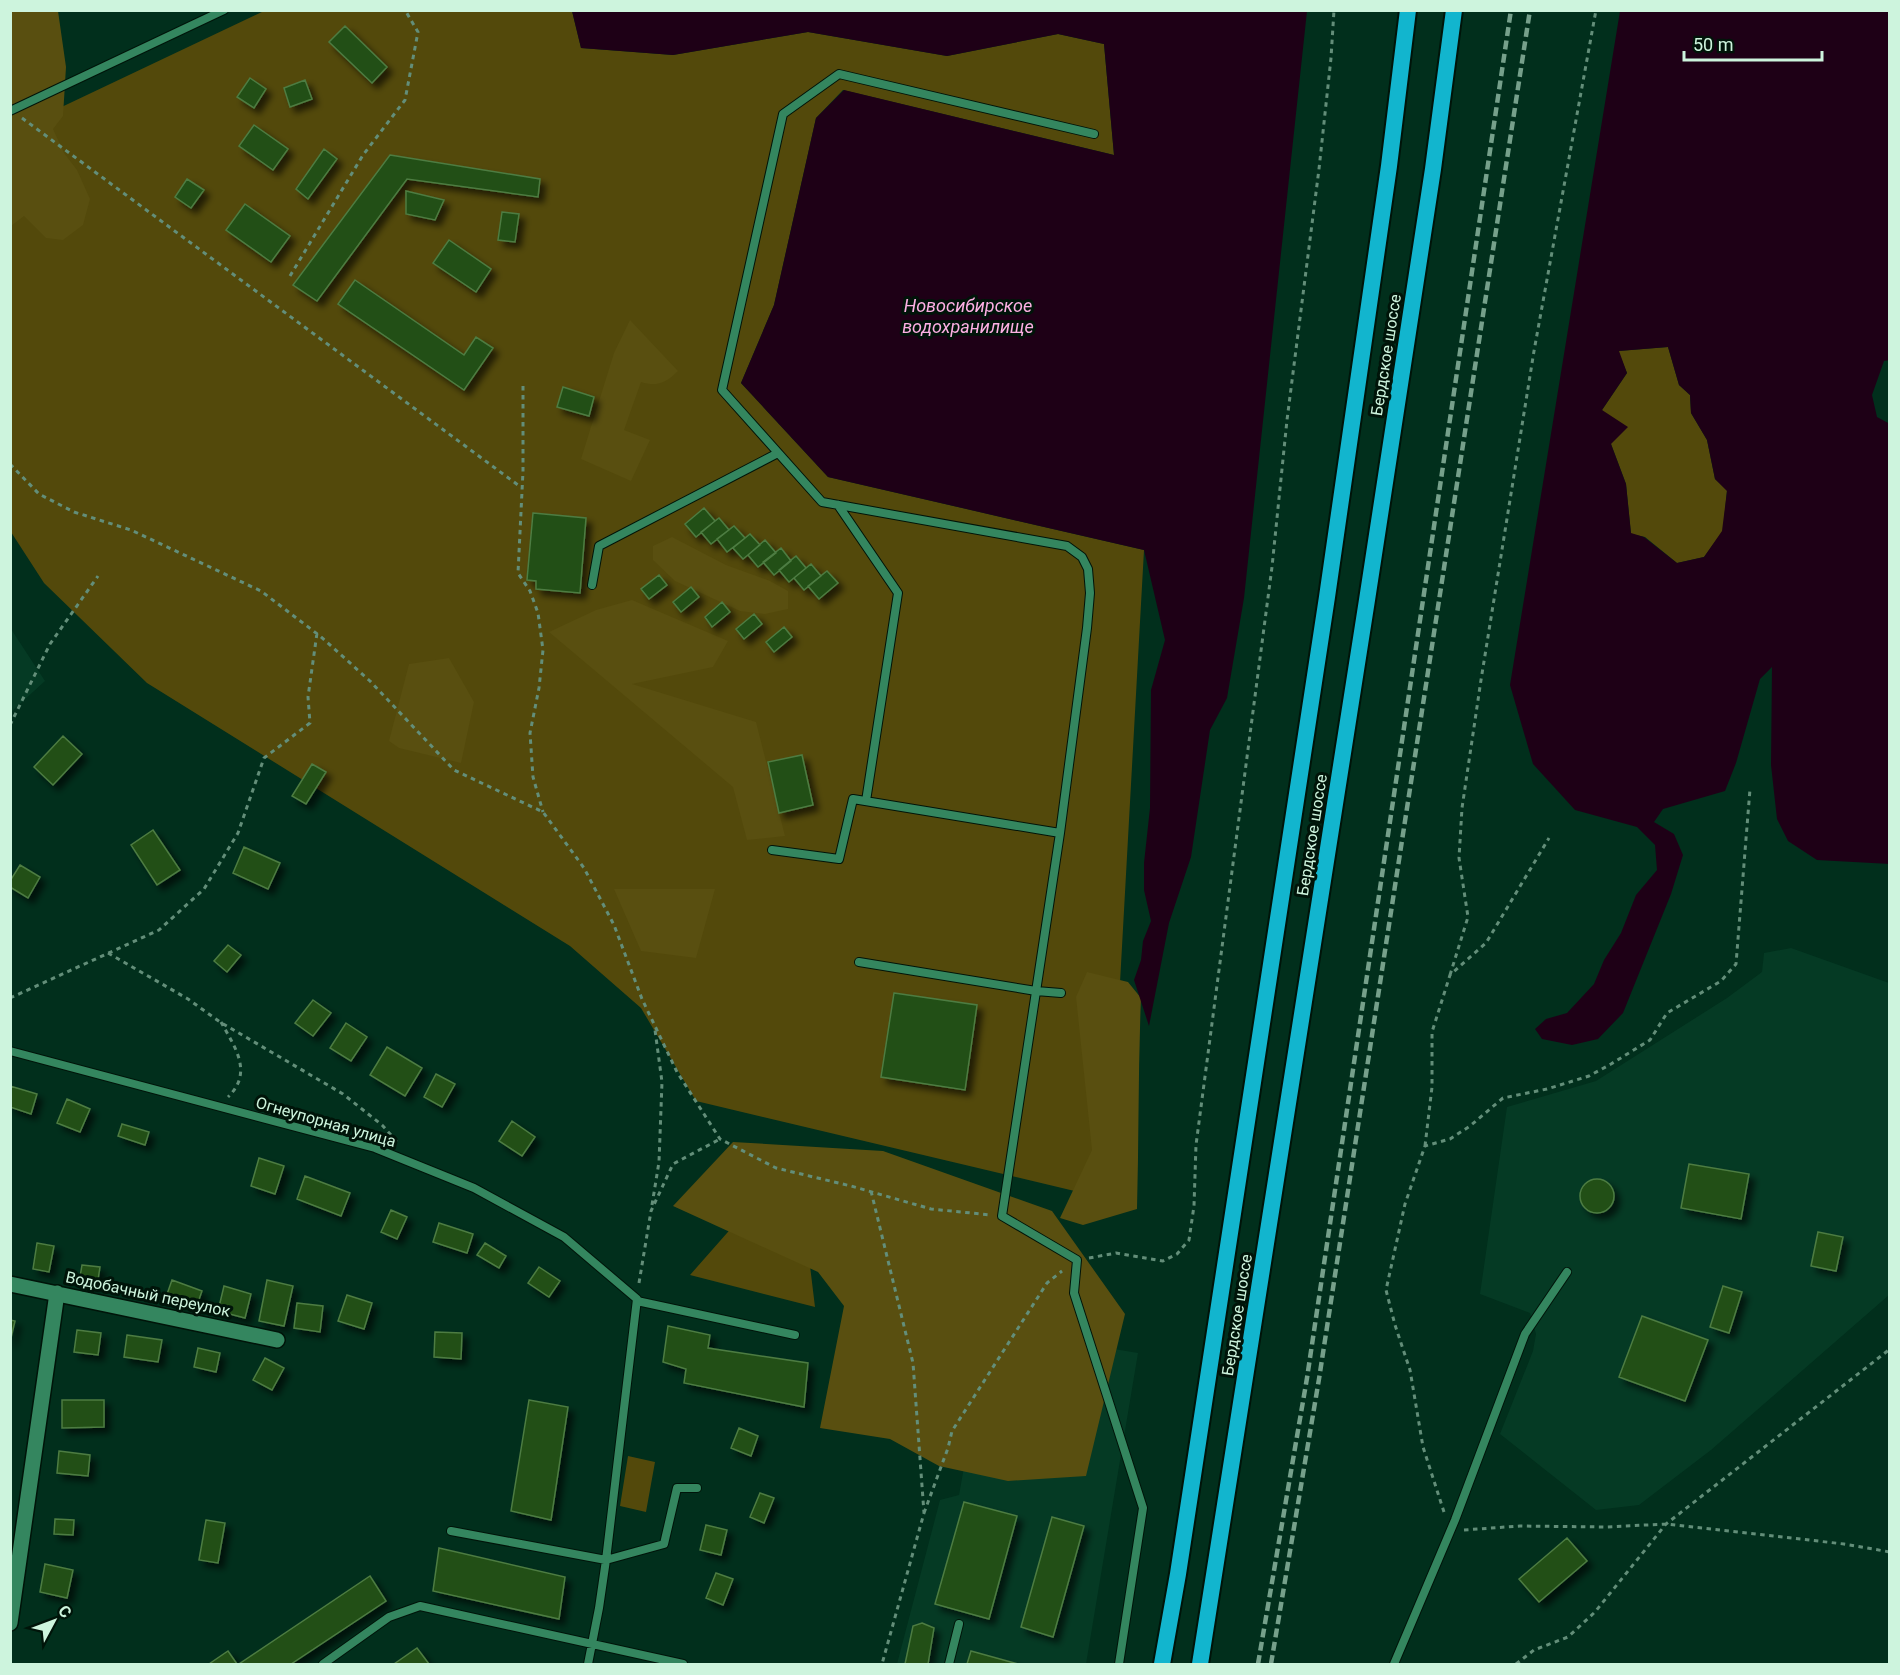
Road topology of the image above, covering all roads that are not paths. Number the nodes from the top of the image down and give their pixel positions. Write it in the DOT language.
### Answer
graph roads {
  1 [pos="224,10"];
  2 [pos="1408,10"];
  3 [pos="1454,10"];
  4 [pos="11,111"];
  5 [pos="1094,134"];
  6 [pos="778,453"];
  7 [pos="838,505"];
  8 [pos="592,585"];
  9 [pos="866,801"];
  10 [pos="1059,833"];
  11 [pos="772,850"];
  12 [pos="859,962"];
  13 [pos="1036,991"];
  14 [pos="1061,993"];
  15 [pos="10,1051"];
  16 [pos="1567,1272"];
  17 [pos="10,1284"];
  18 [pos="57,1293"];
  19 [pos="637,1300"];
  20 [pos="795,1335"];
  21 [pos="277,1340"];
  22 [pos="697,1488"];
  23 [pos="451,1531"];
  24 [pos="606,1560"];
  25 [pos="10,1623"];
  26 [pos="959,1624"];
  27 [pos="593,1645"];
  28 [pos="323,1665"];
  29 [pos="588,1665"];
  30 [pos="684,1665"];
  31 [pos="949,1665"];
  32 [pos="1119,1665"];
  33 [pos="1162,1665"];
  34 [pos="1200,1665"];
  35 [pos="1394,1665"];
  1 -- 4 [label="lane"];
  2 -- 33 [label="highway, Бердское шоссе"];
  3 -- 34 [label="highway, Бердское шоссе"];
  5 -- 6 [label="lane"];
  6 -- 7 [label="lane"];
  6 -- 8 [label="lane"];
  7 -- 9 [label="lane"];
  7 -- 10 [label="lane"];
  9 -- 10 [label="lane"];
  9 -- 11 [label="lane"];
  10 -- 13 [label="lane"];
  12 -- 13 [label="lane"];
  13 -- 14 [label="lane"];
  13 -- 32 [label="lane"];
  15 -- 19 [label="lane, Огнеупорная улица"];
  16 -- 35 [label="lane"];
  17 -- 18 [label="street, Водобачный переулок"];
  18 -- 21 [label="street, Водобачный переулок"];
  18 -- 25 [label="street"];
  19 -- 20 [label="lane"];
  19 -- 24 [label="lane"];
  22 -- 24 [label="lane"];
  23 -- 24 [label="lane"];
  24 -- 27 [label="lane"];
  26 -- 31 [label="lane"];
  27 -- 28 [label="lane"];
  27 -- 29 [label="lane"];
  27 -- 30 [label="lane"];
}
